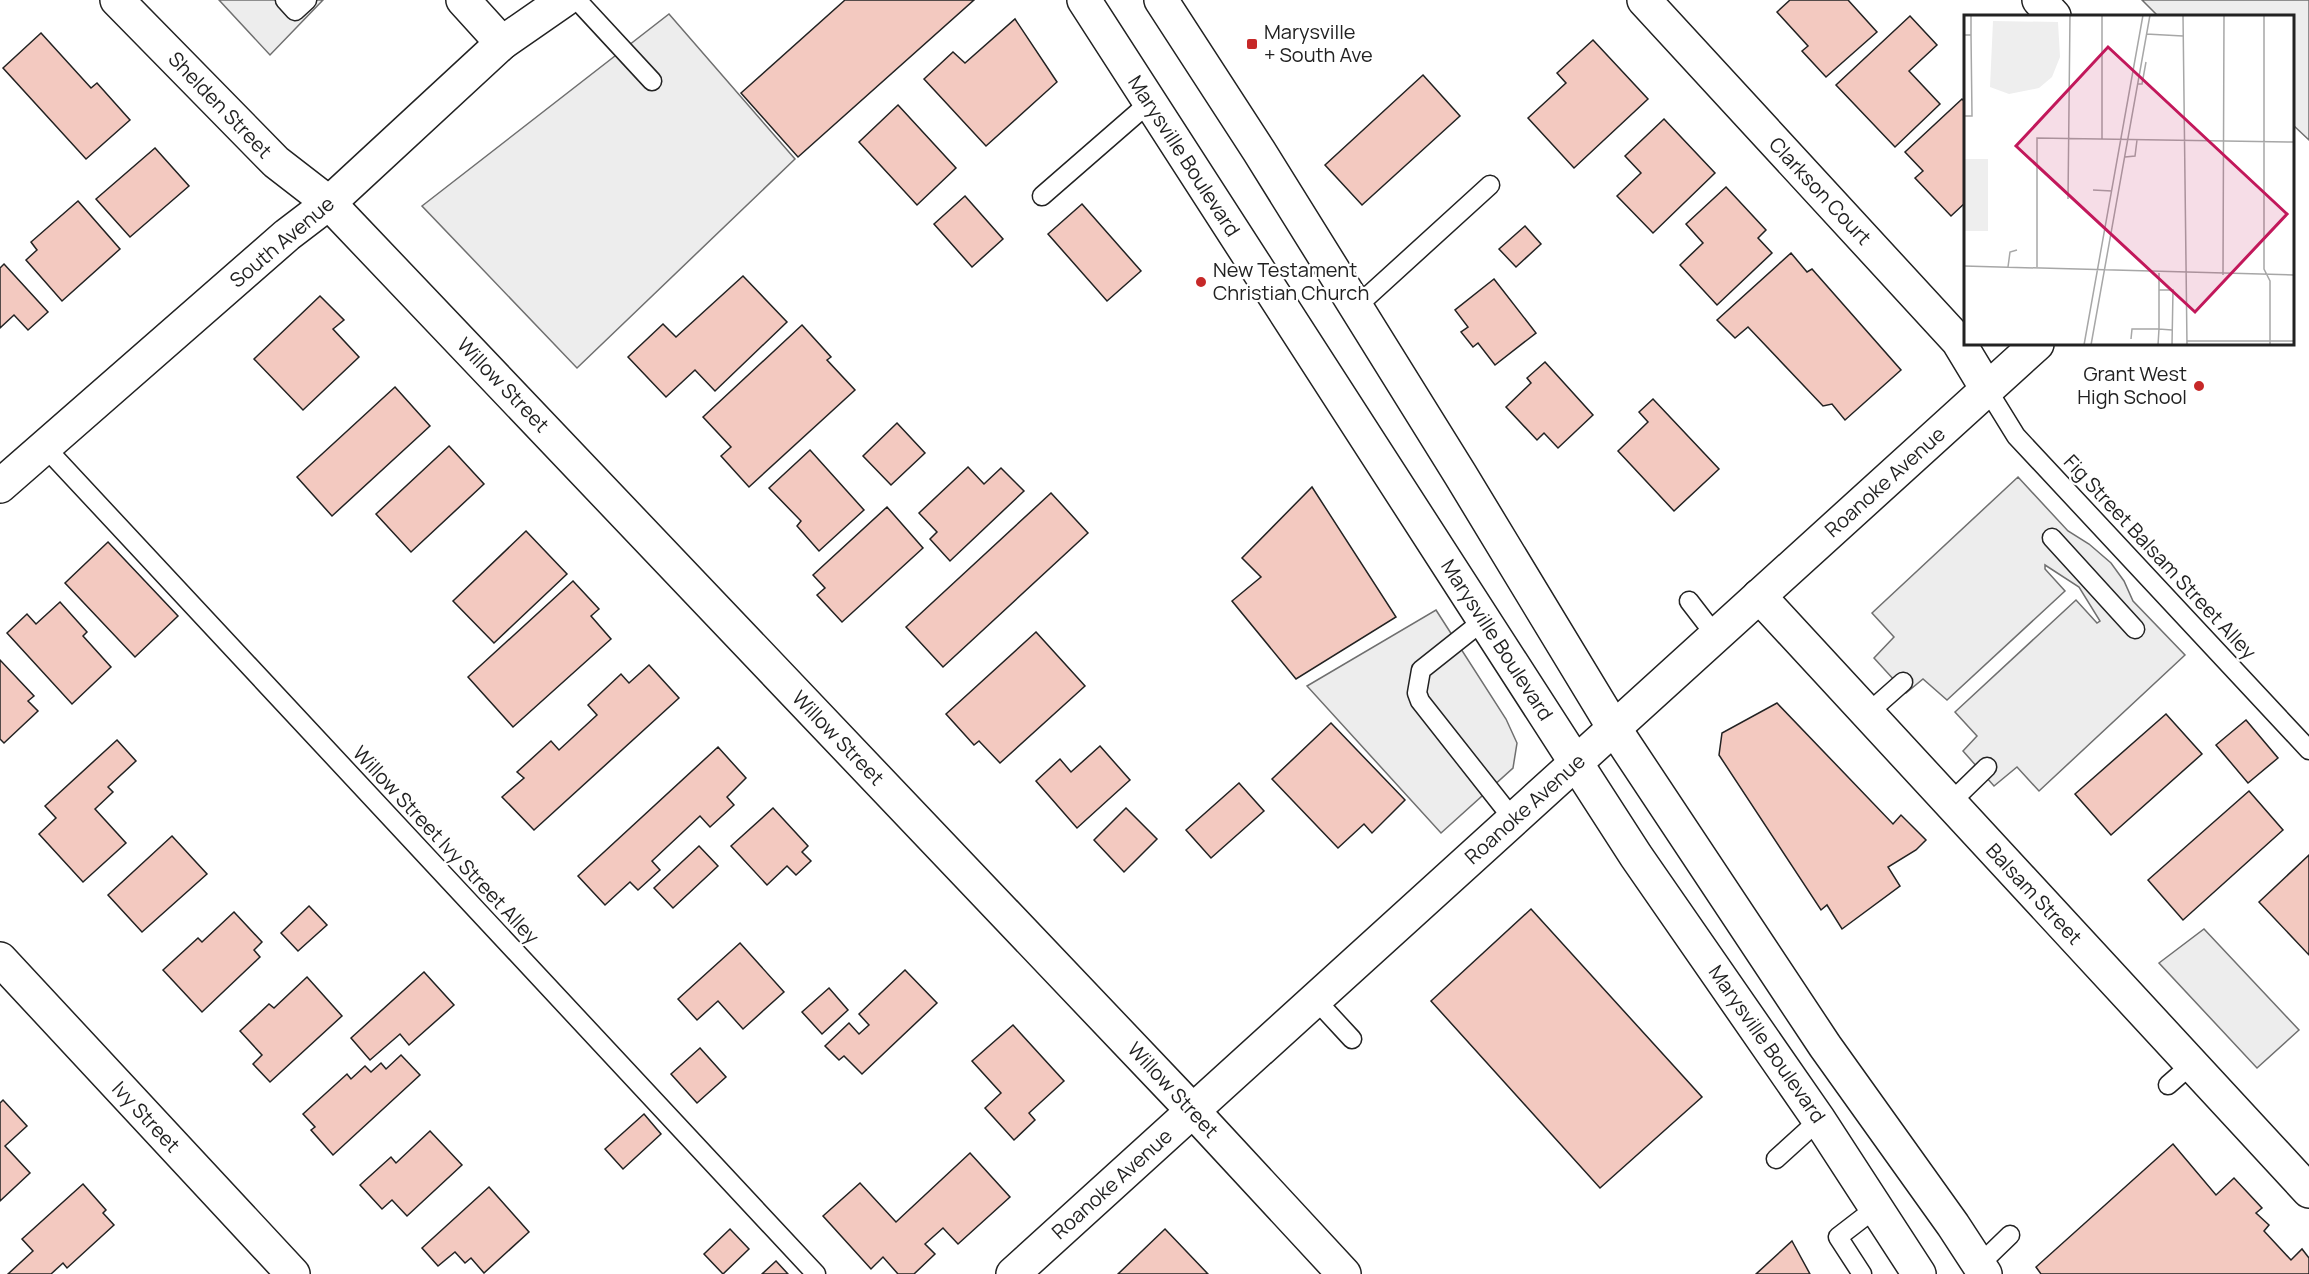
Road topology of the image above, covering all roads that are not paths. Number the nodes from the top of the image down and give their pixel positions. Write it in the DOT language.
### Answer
graph roads {
  1 [pos="117,0"];
  2 [pos="285,0"];
  3 [pos="307,0"];
  4 [pos="463,0"];
  5 [pos="564,0"];
  6 [pos="577,0"];
  7 [pos="1084,0"];
  8 [pos="1161,0"];
  9 [pos="1644,0"];
  10 [pos="2038,0"];
  11 [pos="2053,15"];
  12 [pos="502,43"];
  13 [pos="652,81"];
  14 [pos="1150,102"];
  15 [pos="1490,185"];
  16 [pos="1042,196"];
  17 [pos="329,203"];
  18 [pos="1356,307"];
  19 [pos="2036,345"];
  20 [pos="1987,389"];
  21 [pos="44,446"];
  22 [pos="0,486"];
  23 [pos="2052,538"];
  24 [pos="1759,597"];
  25 [pos="1689,601"];
  26 [pos="1484,620"];
  27 [pos="2136,628"];
  28 [pos="1716,636"];
  29 [pos="1903,682"];
  30 [pos="1868,713"];
  31 [pos="1614,728"];
  32 [pos="2309,750"];
  33 [pos="1575,763"];
  34 [pos="1987,767"];
  35 [pos="1950,802"];
  36 [pos="1513,819"];
  37 [pos="0,959"];
  38 [pos="1315,999"];
  39 [pos="1352,1039"];
  40 [pos="1193,1111"];
  41 [pos="1820,1120"];
  42 [pos="1776,1159"];
  43 [pos="2309,1191"];
  44 [pos="1877,1207"];
  45 [pos="2010,1235"];
  46 [pos="1982,1270"];
  47 [pos="293,1274"];
  48 [pos="816,1274"];
  49 [pos="1013,1274"];
  50 [pos="1344,1274"];
  51 [pos="1862,1274"];
  52 [pos="1919,1274"];
  1 -- 17 [label="street, Shelden Street"];
  2 -- 3 [label="lane"];
  4 -- 12 [label="street"];
  5 -- 12 [label="street, South Avenue"];
  6 -- 13 [label="lane"];
  7 -- 14 [label="street, Marysville Boulevard"];
  8 -- 18 [label="street"];
  9 -- 20 [label="street, Clarkson Court"];
  10 -- 11 [label="street"];
  12 -- 17 [label="street, South Avenue"];
  14 -- 16 [label="lane"];
  14 -- 26 [label="street, Marysville Boulevard"];
  15 -- 18 [label="lane"];
  17 -- 21 [label="street, South Avenue"];
  17 -- 40 [label="street, Willow Street"];
  18 -- 31 [label="street"];
  19 -- 20 [label="street, Roanoke Avenue"];
  20 -- 24 [label="street, Roanoke Avenue"];
  20 -- 32 [label="lane, Fig Street Balsam Street Alley"];
  21 -- 22 [label="street, South Avenue"];
  21 -- 48 [label="lane, Willow Street Ivy Street Alley"];
  23 -- 27 [label="lane"];
  24 -- 28 [label="street, Roanoke Avenue"];
  24 -- 30 [label="street, Balsam Street"];
  25 -- 28 [label="lane"];
  26 -- 33 [label="street, Marysville Boulevard"];
  26 -- 36 [label="lane"];
  28 -- 31 [label="street, Roanoke Avenue"];
  29 -- 30 [label="lane"];
  30 -- 35 [label="street, Balsam Street"];
  31 -- 33 [label="street, Roanoke Avenue"];
  31 -- 46 [label="street"];
  33 -- 36 [label="street, Roanoke Avenue"];
  33 -- 41 [label="street, Marysville Boulevard"];
  34 -- 35 [label="lane"];
  35 -- 43 [label="street, Balsam Street"];
  36 -- 38 [label="street, Roanoke Avenue"];
  37 -- 47 [label="street, Ivy Street"];
  38 -- 39 [label="lane"];
  38 -- 40 [label="street, Roanoke Avenue"];
  40 -- 49 [label="street, Roanoke Avenue"];
  40 -- 50 [label="street, Willow Street"];
  41 -- 42 [label="lane"];
  41 -- 44 [label="street, Marysville Boulevard"];
  44 -- 51 [label="lane"];
  44 -- 52 [label="street, Marysville Boulevard"];
  45 -- 46 [label="lane"];
}
